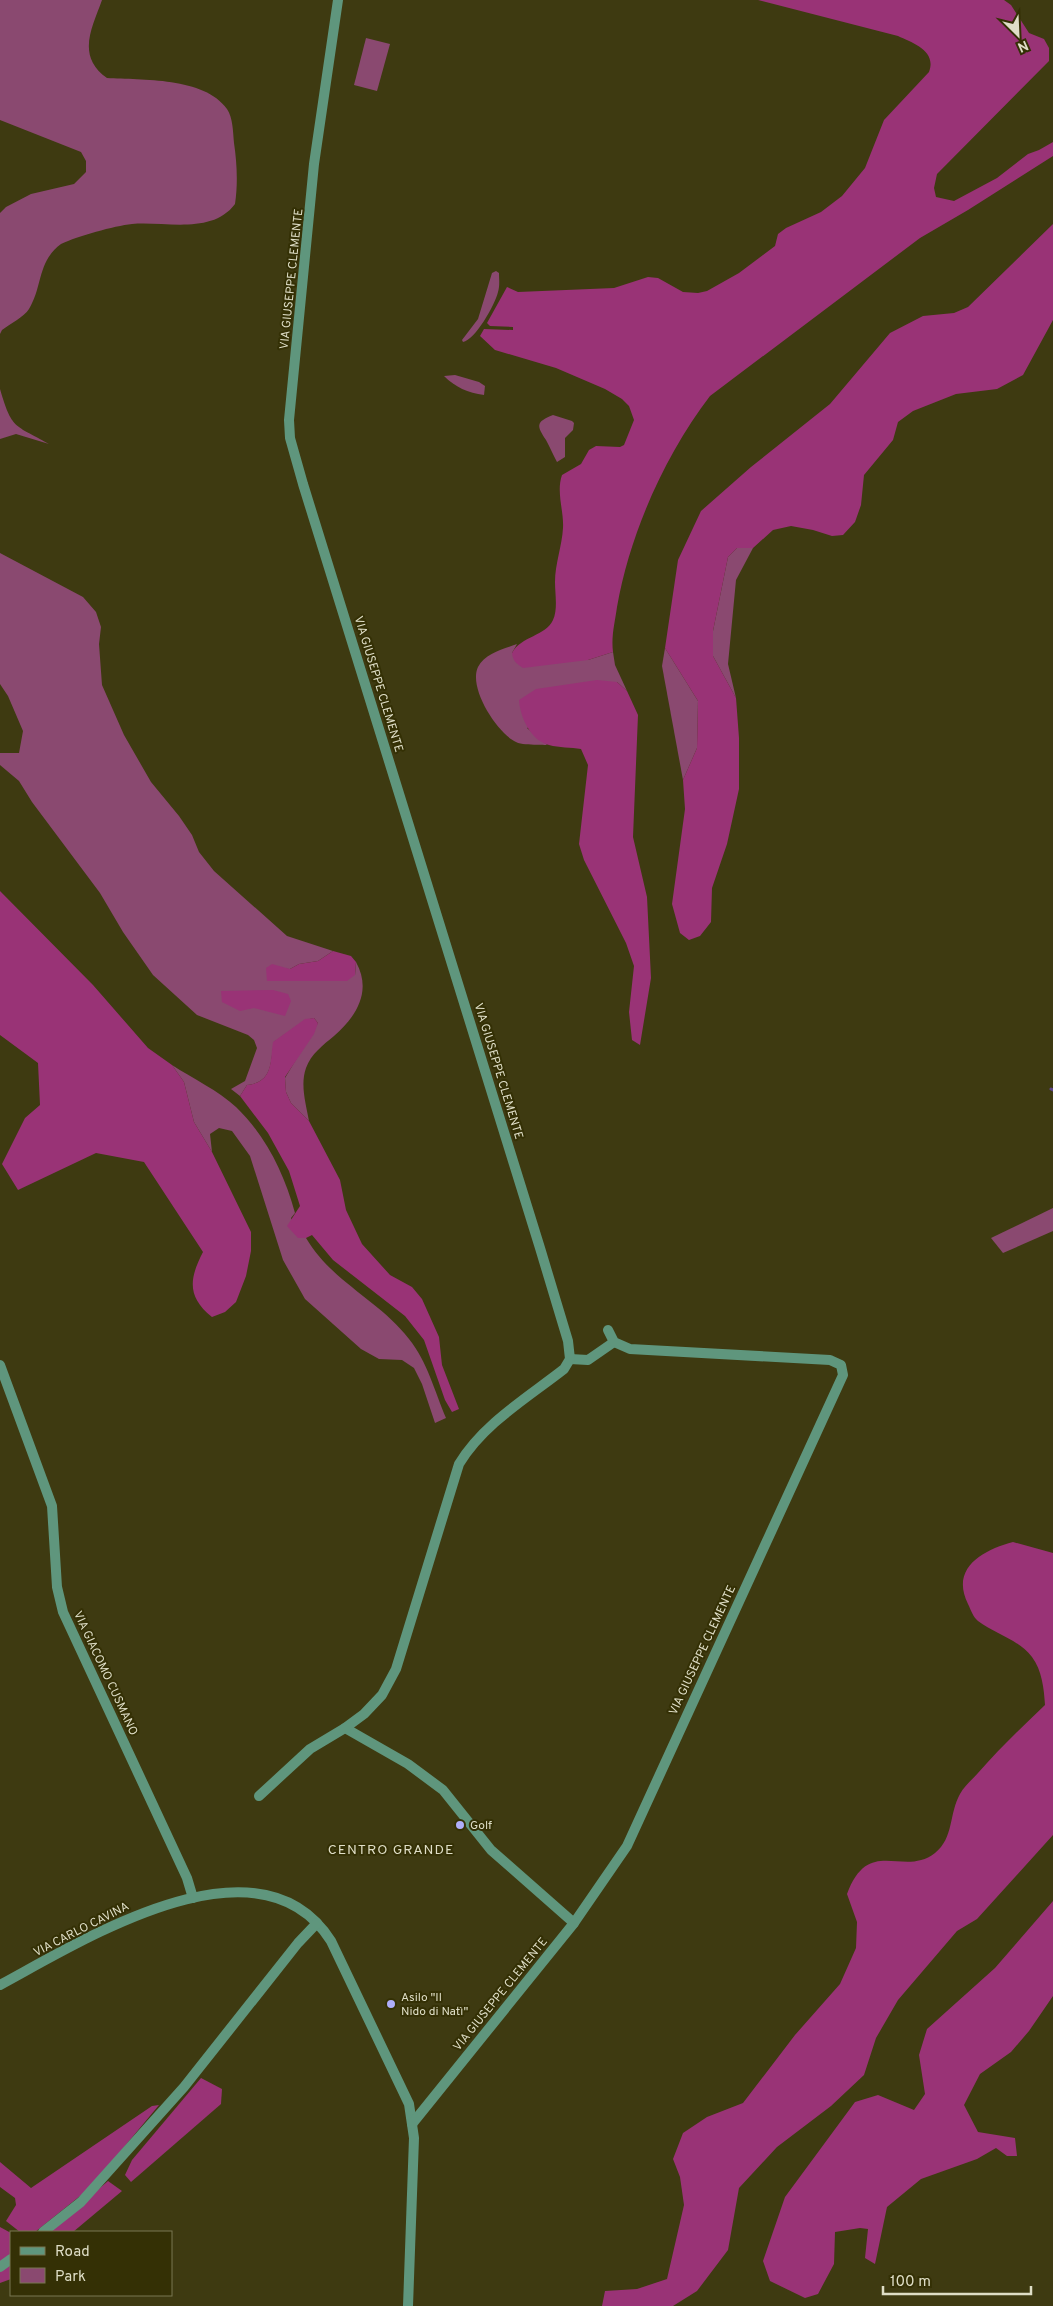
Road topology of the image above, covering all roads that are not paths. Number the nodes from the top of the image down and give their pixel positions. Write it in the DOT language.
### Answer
graph roads {
  1 [pos="338,0"];
  2 [pos="608,1330"];
  3 [pos="614,1342"];
  4 [pos="570,1359"];
  5 [pos="0,1365"];
  6 [pos="345,1728"];
  7 [pos="259,1796"];
  8 [pos="193,1898"];
  9 [pos="317,1923"];
  10 [pos="574,1923"];
  11 [pos="0,1986"];
  12 [pos="412,2124"];
  13 [pos="44,2231"];
  14 [pos="408,2306"];
  1 -- 4 [label="street, VIA GIUSEPPE CLEMENTE"];
  2 -- 3 [label="street"];
  3 -- 4 [label="street"];
  3 -- 10 [label="street, VIA GIUSEPPE CLEMENTE"];
  4 -- 6 [label="street"];
  5 -- 8 [label="street, VIA GIACOMO CUSMANO"];
  6 -- 7 [label="street"];
  6 -- 10 [label="street"];
  8 -- 9 [label="street, VIA CARLO CAVINA"];
  8 -- 11 [label="street, VIA CARLO CAVINA"];
  9 -- 12 [label="street, VIA CARLO CAVINA"];
  9 -- 13 [label="street"];
  10 -- 12 [label="street, VIA GIUSEPPE CLEMENTE"];
  12 -- 14 [label="street, VIA CARLO CAVINA"];
}
